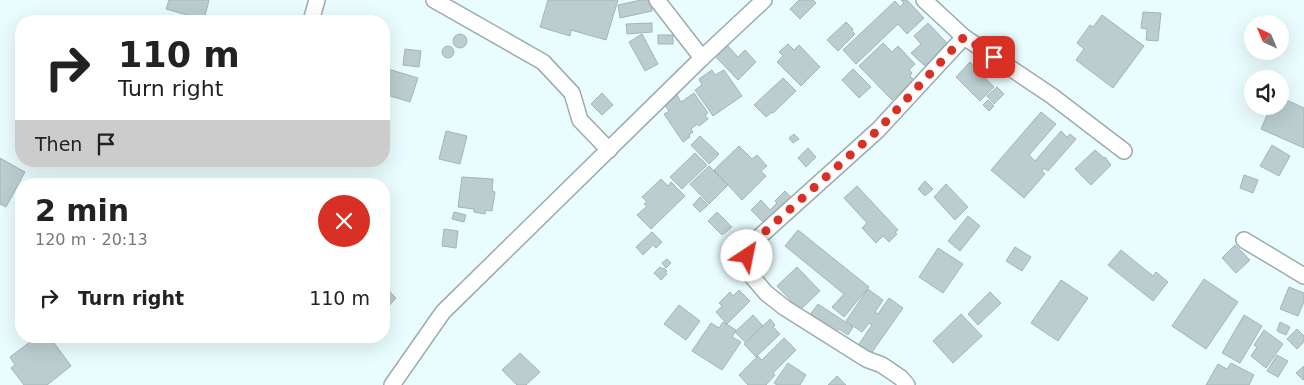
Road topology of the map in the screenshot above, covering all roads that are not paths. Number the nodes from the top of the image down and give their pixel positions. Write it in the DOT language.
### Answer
graph roads {
  1 [pos="317,0"];
  2 [pos="434,0"];
  3 [pos="658,0"];
  4 [pos="764,0"];
  5 [pos="924,0"];
  6 [pos="313,15"];
  7 [pos="964,37"];
  8 [pos="702,58"];
  9 [pos="609,150"];
  10 [pos="1124,151"];
  11 [pos="1244,240"];
  12 [pos="1304,276"];
  13 [pos="392,385"];
  14 [pos="907,385"];
  1 -- 6 [label="street"];
  2 -- 9 [label="street"];
  3 -- 8 [label="street"];
  4 -- 8 [label="street"];
  5 -- 7 [label="street"];
  7 -- 10 [label="street"];
  7 -- 14 [label="street"];
  8 -- 9 [label="street"];
  9 -- 13 [label="street"];
  11 -- 12 [label="street"];
}
